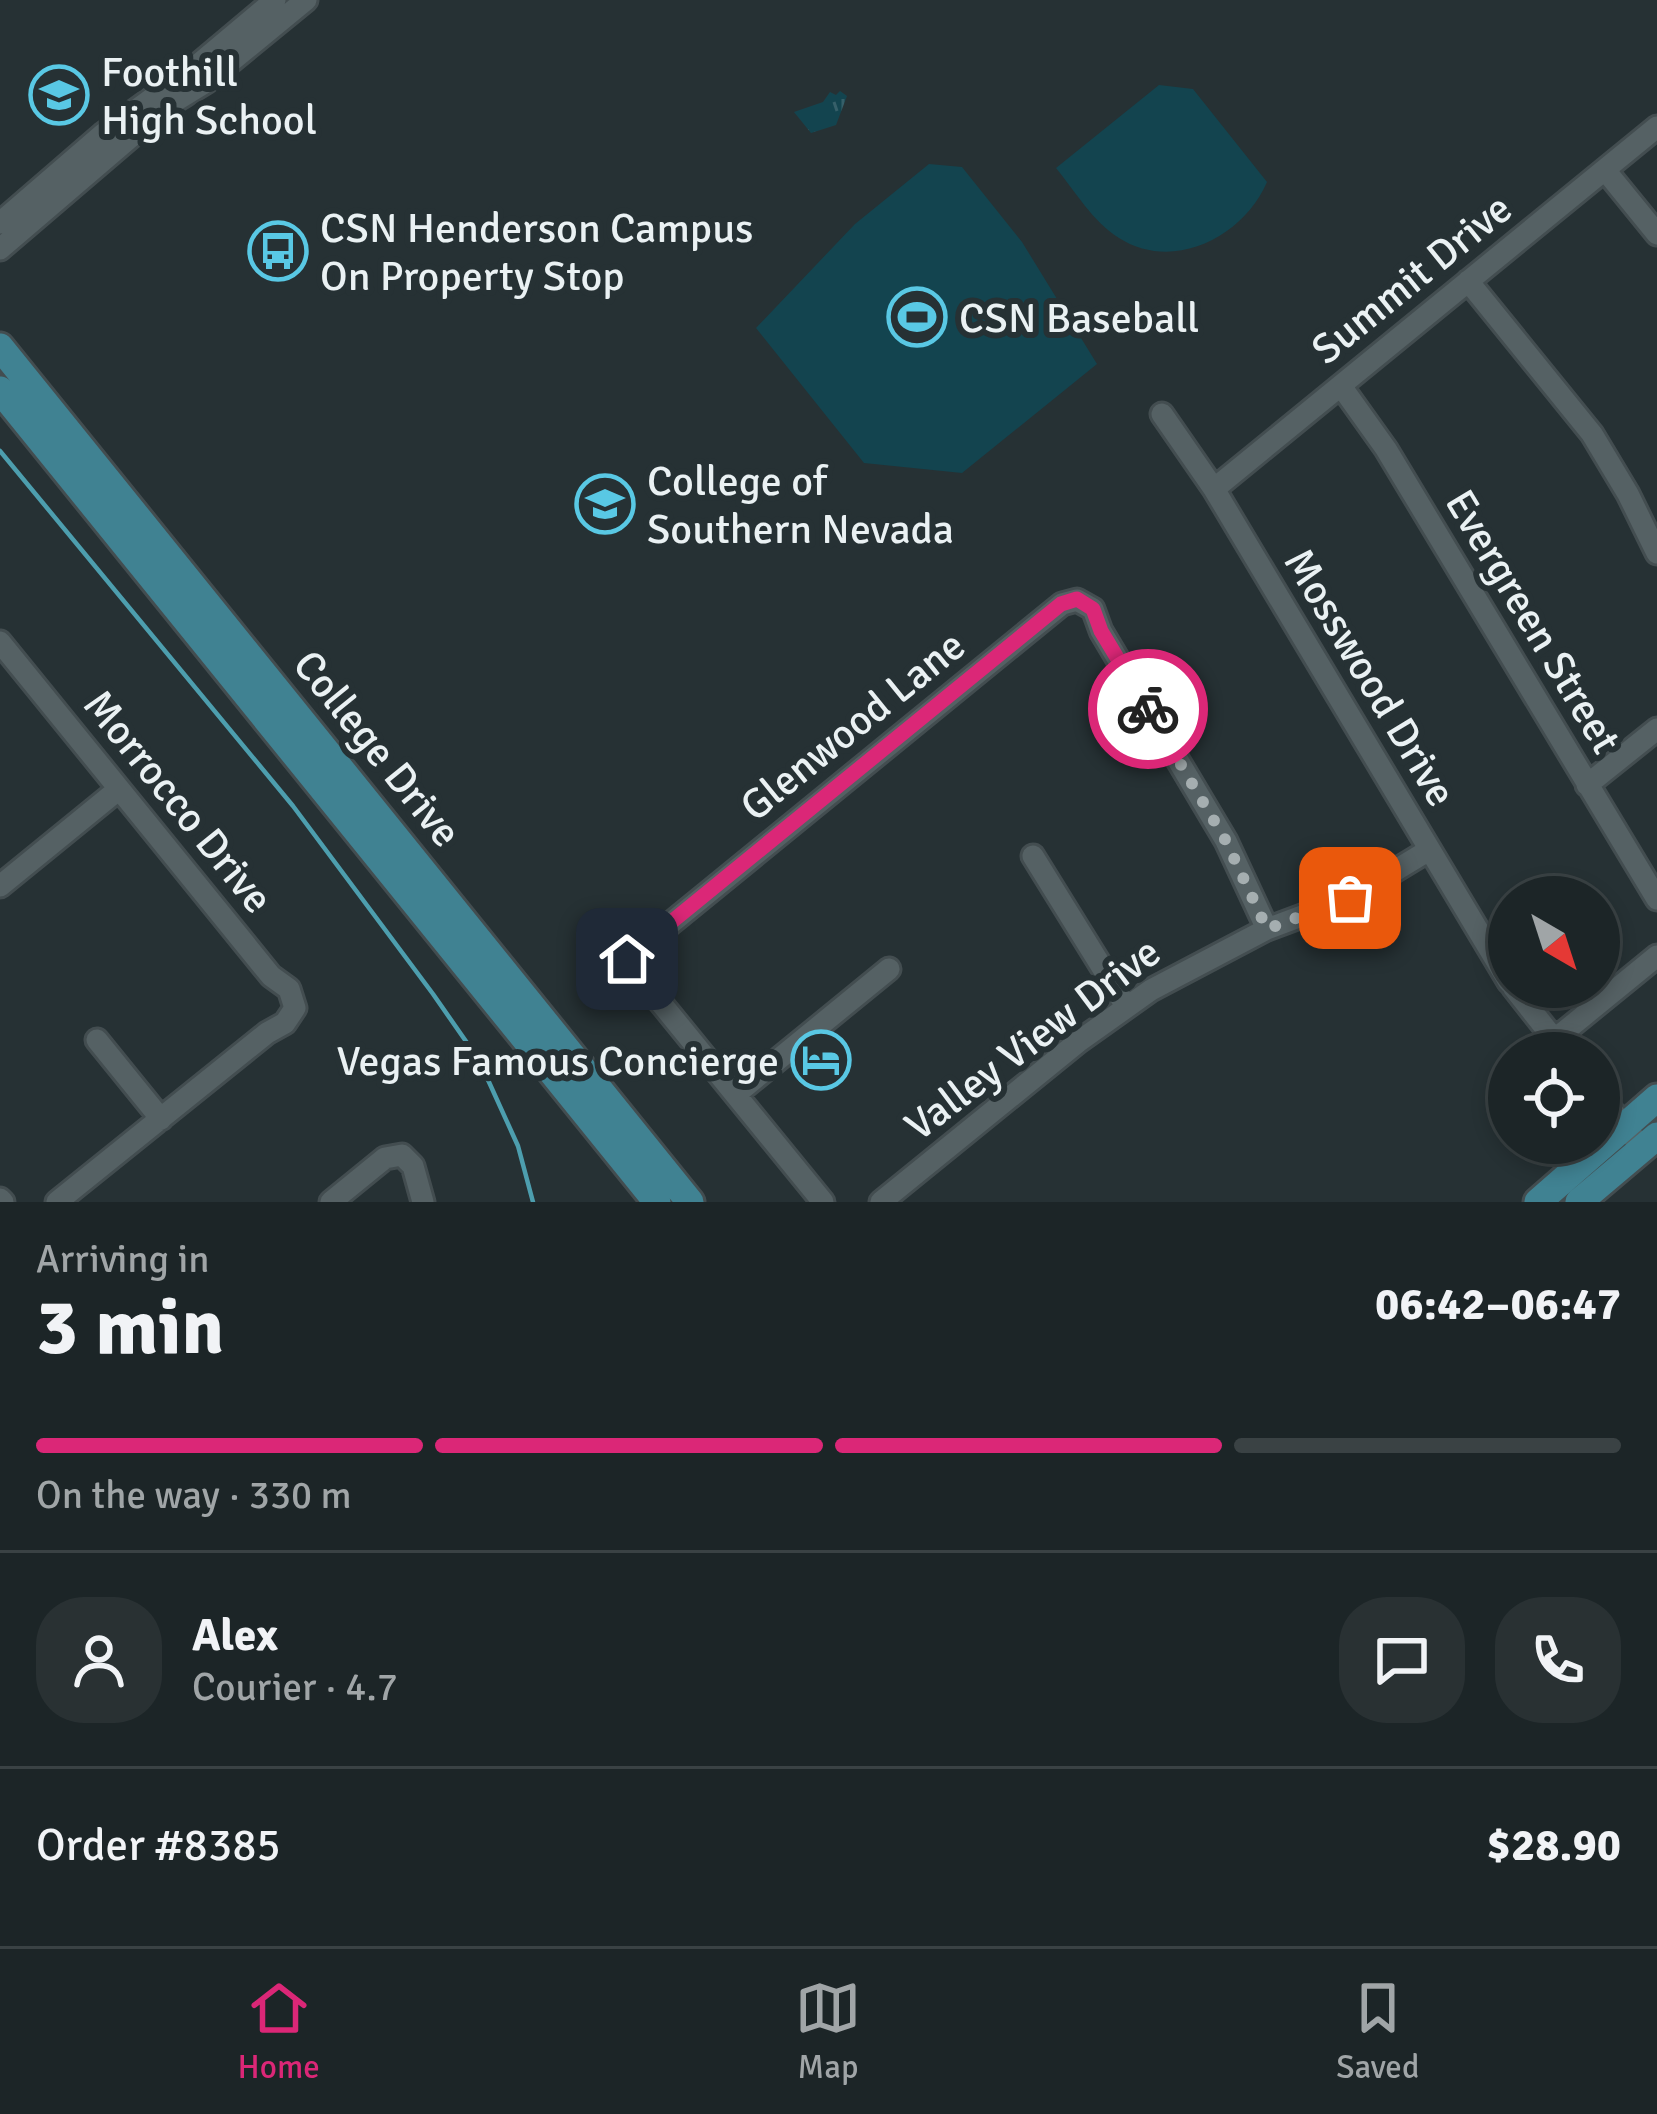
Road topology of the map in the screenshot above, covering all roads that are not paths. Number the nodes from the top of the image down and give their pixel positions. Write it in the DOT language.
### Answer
graph roads {
  1 [pos="275,0"];
  2 [pos="307,0"];
  3 [pos="185,84"];
  4 [pos="1657,128"];
  5 [pos="1605,170"];
  6 [pos="0,223"];
  7 [pos="1657,234"];
  8 [pos="0,249"];
  9 [pos="1468,280"];
  10 [pos="0,347"];
  11 [pos="1341,386"];
  12 [pos="0,390"];
  13 [pos="1162,414"];
  14 [pos="1214,489"];
  15 [pos="1657,553"];
  16 [pos="0,642"];
  17 [pos="1657,730"];
  18 [pos="1587,785"];
  19 [pos="119,789"];
  20 [pos="1429,850"];
  21 [pos="1033,856"];
  22 [pos="416,882"];
  23 [pos="0,886"];
  24 [pos="1657,899"];
  25 [pos="1267,929"];
  26 [pos="1488,946"];
  27 [pos="1657,956"];
  28 [pos="889,969"];
  29 [pos="1126,1006"];
  30 [pos="1530,1008"];
  31 [pos="1548,1032"];
  32 [pos="1574,1032"];
  33 [pos="97,1040"];
  34 [pos="736,1094"];
  35 [pos="1657,1098"];
  36 [pos="160,1118"];
  37 [pos="1620,1121"];
  38 [pos="1623,1125"];
  39 [pos="1650,1142"];
  40 [pos="57,1202"];
  41 [pos="331,1202"];
  42 [pos="423,1202"];
  43 [pos="657,1202"];
  44 [pos="690,1202"];
  45 [pos="823,1202"];
  46 [pos="881,1202"];
  47 [pos="1538,1202"];
  48 [pos="1579,1202"];
  1 -- 3 [label="street"];
  2 -- 3 [label="street"];
  3 -- 6 [label="street"];
  3 -- 8 [label="street"];
  4 -- 5 [label="street, Summit Drive"];
  5 -- 7 [label="street"];
  5 -- 9 [label="street, Summit Drive"];
  9 -- 11 [label="street, Summit Drive"];
  9 -- 15 [label="street"];
  10 -- 22 [label="main road, College Drive"];
  11 -- 14 [label="street, Summit Drive"];
  11 -- 18 [label="street, Evergreen Street"];
  12 -- 22 [label="main road, College Drive"];
  13 -- 14 [label="street, Mosswood Drive"];
  14 -- 20 [label="street, Mosswood Drive"];
  16 -- 19 [label="street, Morrocco Drive"];
  17 -- 18 [label="street"];
  18 -- 24 [label="street, Evergreen Street"];
  19 -- 23 [label="street"];
  19 -- 36 [label="street, Morrocco Drive"];
  20 -- 25 [label="street, Valley View Drive"];
  20 -- 26 [label="street, Mosswood Drive"];
  21 -- 29 [label="street"];
  22 -- 43 [label="main road, College Drive"];
  22 -- 44 [label="main road, College Drive"];
  25 -- 29 [label="street, Valley View Drive"];
  25 -- 34 [label="street, Glenwood Lane"];
  27 -- 32 [label="street"];
  28 -- 34 [label="street"];
  29 -- 46 [label="street, Valley View Drive"];
  30 -- 31 [label="street, Mosswood Drive"];
  33 -- 36 [label="street"];
  34 -- 45 [label="street, Glenwood Lane"];
  35 -- 38 [label="main road"];
  36 -- 40 [label="street"];
  37 -- 38 [label="street"];
  38 -- 39 [label="street"];
  38 -- 47 [label="main road"];
  39 -- 48 [label="main road"];
  41 -- 42 [label="street"];
}
